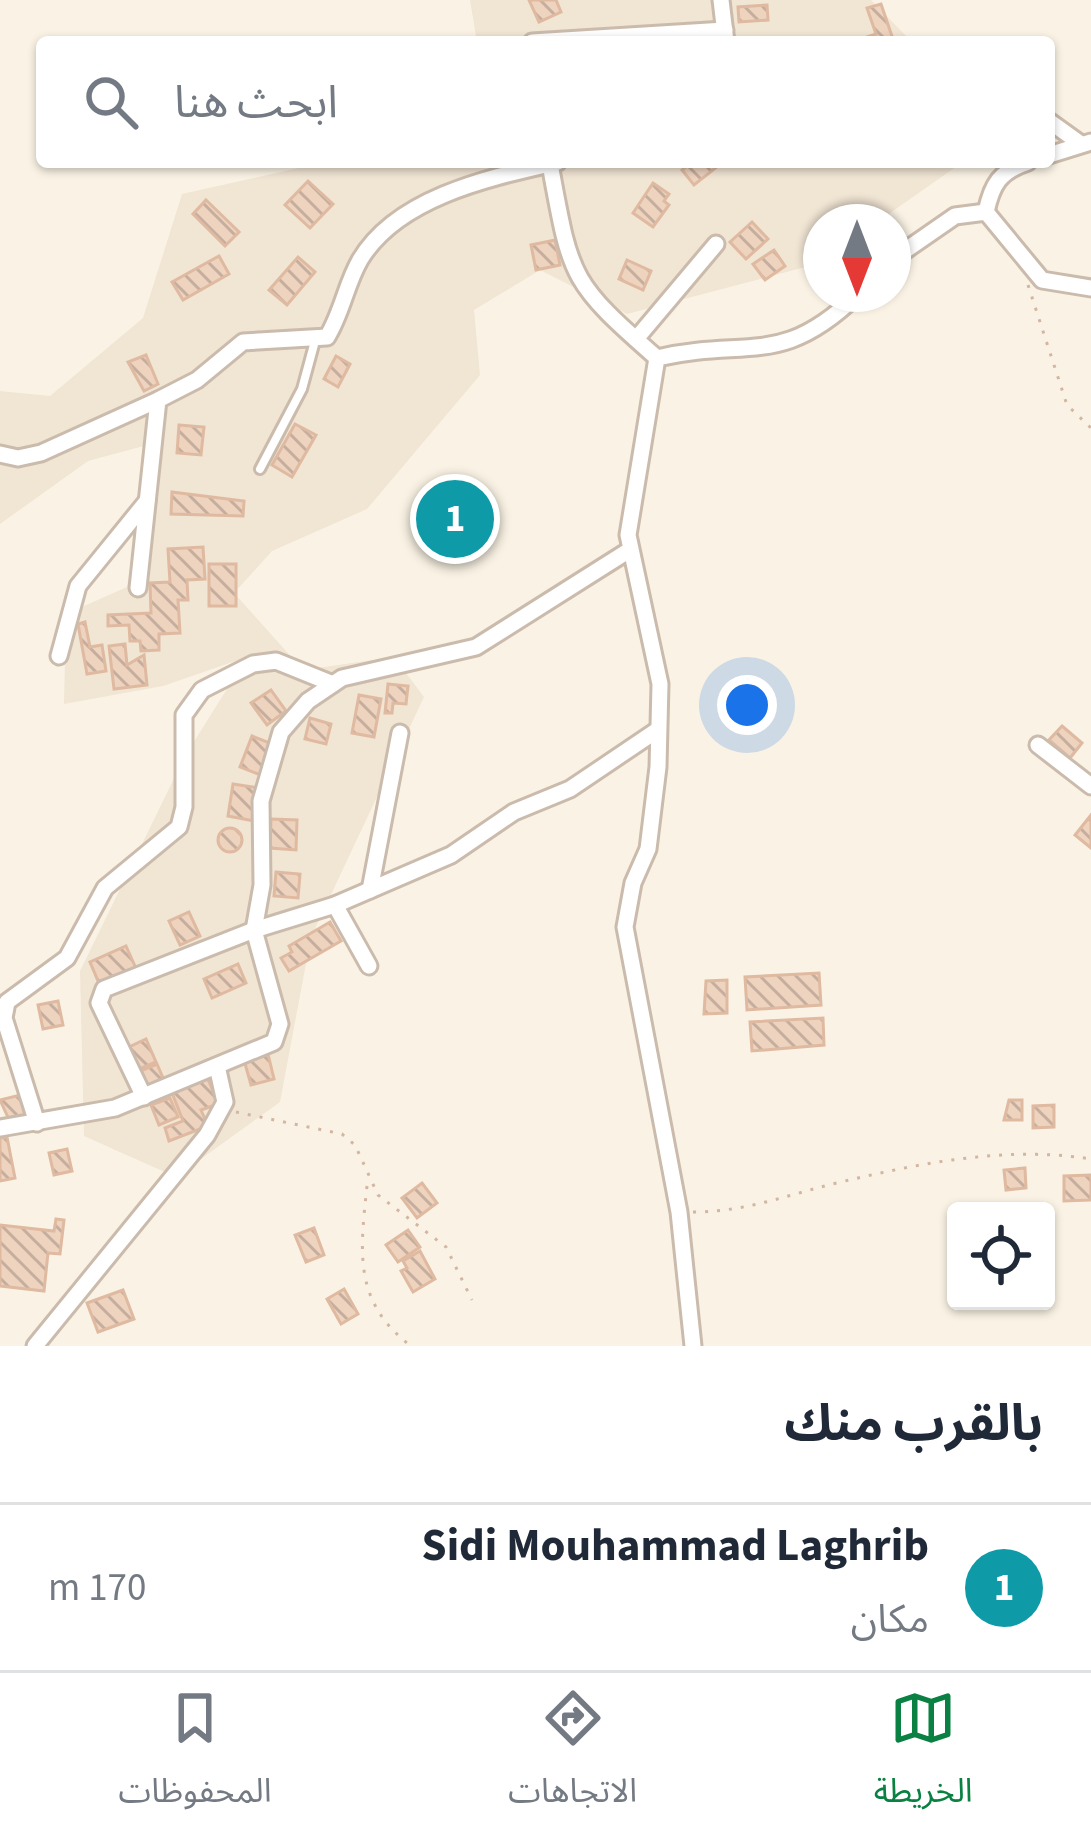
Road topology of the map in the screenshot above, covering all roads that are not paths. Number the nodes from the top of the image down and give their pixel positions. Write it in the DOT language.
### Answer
graph roads {
  1 [pos="722,0"];
  2 [pos="725,36"];
  3 [pos="1055,125"];
  4 [pos="1086,143"];
  5 [pos="1055,153"];
  6 [pos="537,168"];
  7 [pos="555,168"];
  8 [pos="1005,168"];
  9 [pos="986,212"];
  10 [pos="716,244"];
  11 [pos="911,246"];
  12 [pos="1091,288"];
  13 [pos="838,312"];
  14 [pos="636,339"];
  15 [pos="315,341"];
  16 [pos="657,358"];
  17 [pos="158,400"];
  18 [pos="0,454"];
  19 [pos="260,469"];
  20 [pos="147,500"];
  21 [pos="628,551"];
  22 [pos="138,588"];
  23 [pos="59,656"];
  24 [pos="332,684"];
  25 [pos="656,730"];
  26 [pos="400,733"];
  27 [pos="1039,746"];
  28 [pos="1091,786"];
  29 [pos="370,890"];
  30 [pos="334,905"];
  31 [pos="254,930"];
  32 [pos="369,966"];
  33 [pos="217,1066"];
  34 [pos="144,1097"];
  35 [pos="37,1123"];
  36 [pos="0,1128"];
  37 [pos="35,1346"];
  38 [pos="693,1346"];
  1 -- 2 [label="street"];
  3 -- 4 [label="street"];
  4 -- 5 [label="street"];
  6 -- 15 [label="street"];
  7 -- 14 [label="street"];
  8 -- 9 [label="street"];
  9 -- 11 [label="street"];
  9 -- 12 [label="street"];
  10 -- 14 [label="street"];
  13 -- 16 [label="street"];
  14 -- 16 [label="street"];
  15 -- 17 [label="street"];
  15 -- 19 [label="lane"];
  16 -- 21 [label="street"];
  17 -- 18 [label="street"];
  17 -- 20 [label="street"];
  20 -- 22 [label="street"];
  20 -- 23 [label="street"];
  21 -- 24 [label="street"];
  21 -- 25 [label="street"];
  24 -- 31 [label="street"];
  24 -- 35 [label="street"];
  25 -- 29 [label="street"];
  25 -- 38 [label="street"];
  26 -- 29 [label="street"];
  27 -- 28 [label="street"];
  29 -- 30 [label="street"];
  30 -- 31 [label="street"];
  30 -- 32 [label="street"];
  31 -- 33 [label="street"];
  31 -- 34 [label="street"];
  33 -- 34 [label="street"];
  33 -- 37 [label="street"];
  34 -- 35 [label="street"];
  35 -- 36 [label="street"];
}
